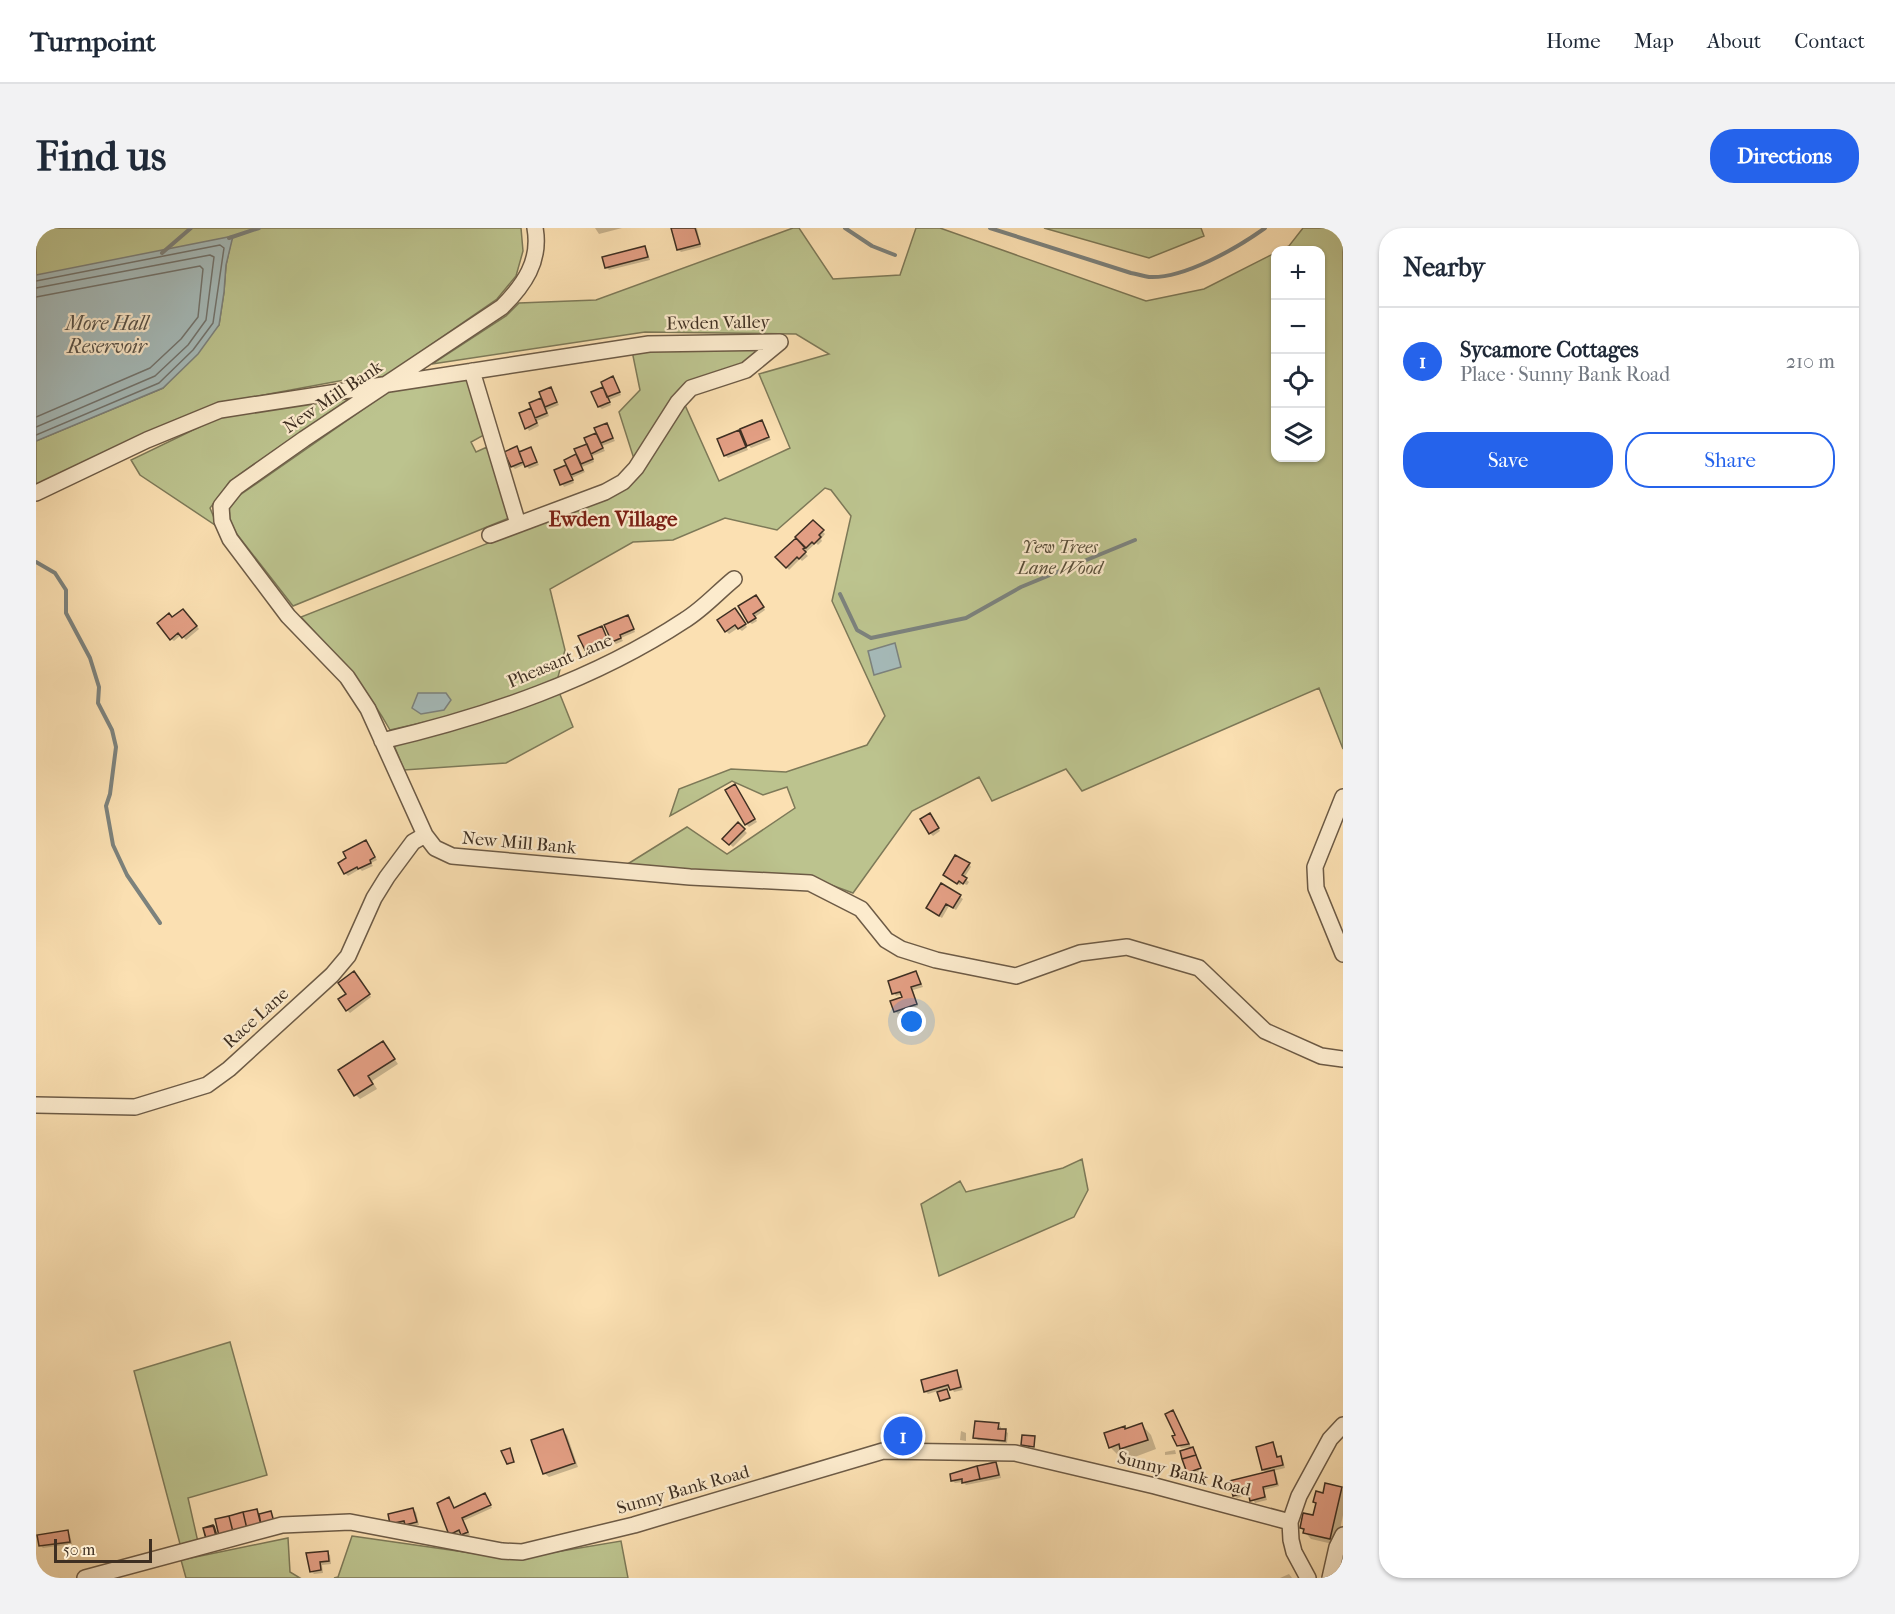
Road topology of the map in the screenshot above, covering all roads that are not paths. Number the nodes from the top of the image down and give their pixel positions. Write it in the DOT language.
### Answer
graph roads {
  1 [pos="535,228"];
  2 [pos="472,370"];
  3 [pos="389,383"];
  4 [pos="36,493"];
  5 [pos="518,524"];
  6 [pos="490,535"];
  7 [pos="734,579"];
  8 [pos="382,741"];
  9 [pos="1343,797"];
  10 [pos="425,836"];
  11 [pos="1343,954"];
  12 [pos="1343,1059"];
  13 [pos="36,1105"];
  14 [pos="1343,1425"];
  15 [pos="1290,1522"];
  16 [pos="1343,1535"];
  17 [pos="85,1578"];
  18 [pos="1308,1578"];
  19 [pos="1330,1578"];
  1 -- 3 [label="street, New Mill Bank"];
  2 -- 3 [label="street, Ewden Valley"];
  2 -- 5 [label="street"];
  2 -- 5 [label="street, Ewden Valley"];
  3 -- 4 [label="street, Ewden Valley"];
  3 -- 8 [label="street, New Mill Bank"];
  5 -- 6 [label="street, Ewden Valley"];
  7 -- 8 [label="street, Pheasant Lane"];
  8 -- 10 [label="street, New Mill Bank"];
  9 -- 11 [label="street"];
  10 -- 12 [label="street, New Mill Bank"];
  10 -- 13 [label="street, Race Lane"];
  14 -- 15 [label="street"];
  15 -- 17 [label="street, Sunny Bank Road"];
  15 -- 18 [label="street"];
  16 -- 19 [label="street"];
}
